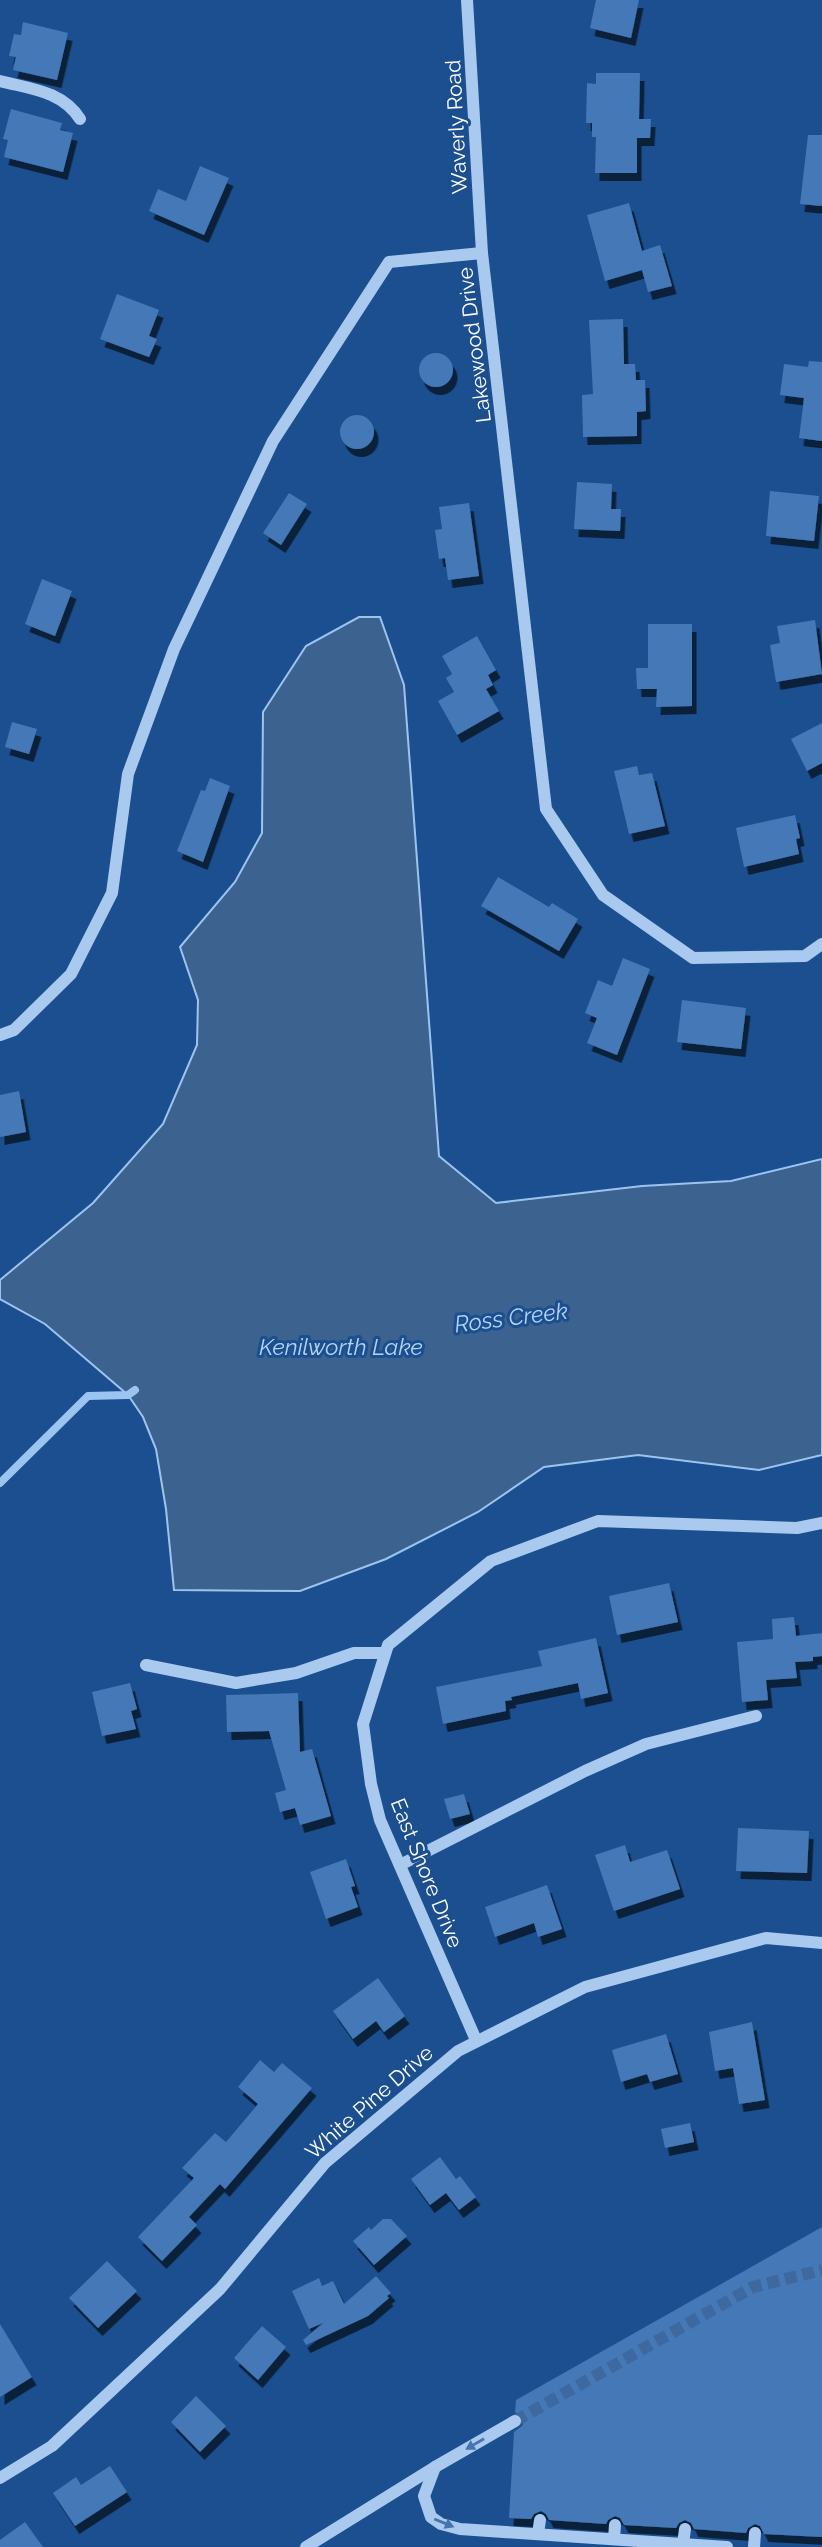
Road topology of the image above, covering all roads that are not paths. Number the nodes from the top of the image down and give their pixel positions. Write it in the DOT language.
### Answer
graph roads {
  1 [pos="467,0"];
  2 [pos="0,81"];
  3 [pos="80,119"];
  4 [pos="482,253"];
  5 [pos="822,944"];
  6 [pos="0,1035"];
  7 [pos="822,1523"];
  8 [pos="385,1653"];
  9 [pos="146,1665"];
  10 [pos="756,1716"];
  11 [pos="400,1865"];
  12 [pos="822,1942"];
  13 [pos="476,2040"];
  14 [pos="515,2421"];
  15 [pos="435,2466"];
  16 [pos="0,2479"];
  17 [pos="540,2520"];
  18 [pos="615,2525"];
  19 [pos="685,2529"];
  20 [pos="755,2533"];
  21 [pos="538,2534"];
  22 [pos="614,2539"];
  23 [pos="322,2542"];
  24 [pos="683,2544"];
  25 [pos="306,2547"];
  26 [pos="727,2547"];
  27 [pos="754,2547"];
  1 -- 4 [label="street, Waverly Road"];
  2 -- 3 [label="street"];
  4 -- 5 [label="street, Lakewood Drive"];
  4 -- 6 [label="street, Lakewood Drive"];
  7 -- 8 [label="street, East Shore Drive"];
  8 -- 9 [label="street"];
  8 -- 11 [label="street, East Shore Drive"];
  10 -- 11 [label="street"];
  11 -- 13 [label="street, East Shore Drive"];
  12 -- 13 [label="street, White Pine Drive"];
  13 -- 16 [label="street, White Pine Drive"];
  14 -- 15 [label="street, one-way"];
  15 -- 21 [label="street, one-way"];
  15 -- 23 [label="street"];
  17 -- 21 [label="street"];
  18 -- 22 [label="street"];
  19 -- 24 [label="street"];
  20 -- 27 [label="street"];
  21 -- 22 [label="street"];
  22 -- 24 [label="street"];
  23 -- 25 [label="street"];
  24 -- 26 [label="street"];
}
